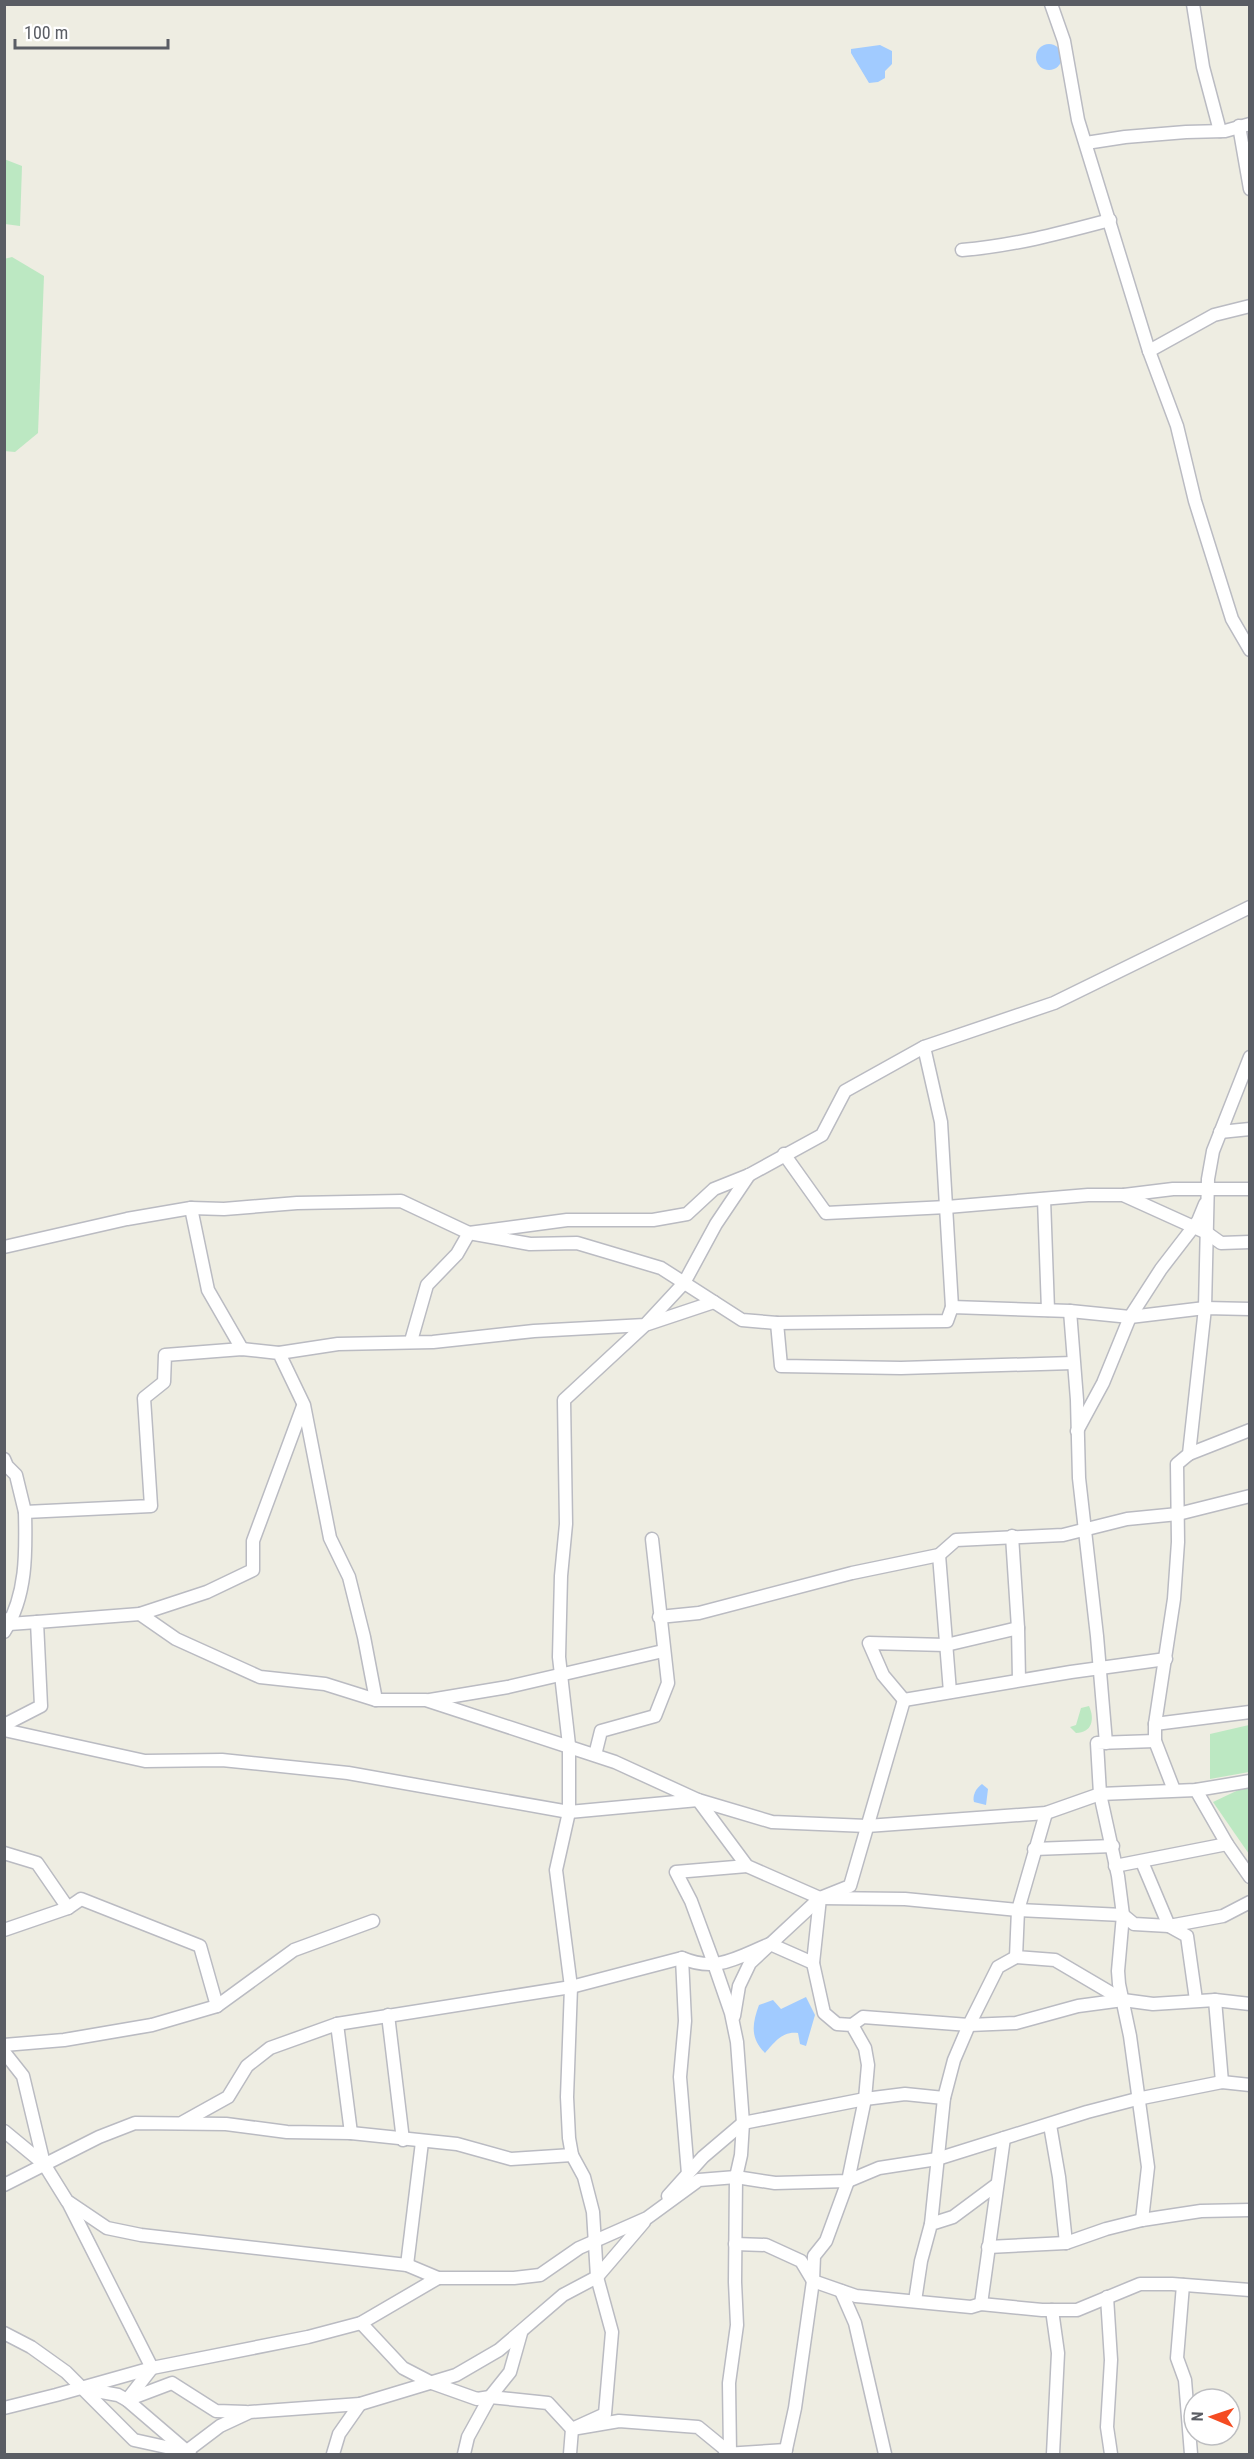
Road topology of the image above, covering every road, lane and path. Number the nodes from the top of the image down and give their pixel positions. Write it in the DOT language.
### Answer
graph roads {
  1 [pos="1051,4"];
  2 [pos="1193,4"];
  3 [pos="1244,125"];
  4 [pos="1220,131"];
  5 [pos="1086,143"];
  6 [pos="1250,189"];
  7 [pos="1110,220"];
  8 [pos="962,250"];
  9 [pos="1250,306"];
  10 [pos="1149,351"];
  11 [pos="1250,650"];
  12 [pos="1250,907"];
  13 [pos="924,1047"];
  14 [pos="1250,1057"];
  15 [pos="1250,1129"];
  16 [pos="1220,1132"];
  17 [pos="784,1154"];
  18 [pos="749,1175"];
  19 [pos="1250,1189"];
  20 [pos="1208,1193"];
  21 [pos="1123,1195"];
  22 [pos="1044,1199"];
  23 [pos="947,1207"];
  24 [pos="191,1208"];
  25 [pos="1193,1228"];
  26 [pos="469,1233"];
  27 [pos="1208,1233"];
  28 [pos="1250,1242"];
  29 [pos="4,1246"];
  30 [pos="684,1283"];
  31 [pos="714,1302"];
  32 [pos="952,1307"];
  33 [pos="1205,1308"];
  34 [pos="1250,1309"];
  35 [pos="1048,1310"];
  36 [pos="1070,1311"];
  37 [pos="1130,1317"];
  38 [pos="777,1323"];
  39 [pos="645,1325"];
  40 [pos="411,1341"];
  41 [pos="242,1349"];
  42 [pos="279,1353"];
  43 [pos="1073,1363"];
  44 [pos="303,1405"];
  45 [pos="1250,1430"];
  46 [pos="1076,1432"];
  47 [pos="1189,1454"];
  48 [pos="5,1464"];
  49 [pos="1250,1496"];
  50 [pos="25,1512"];
  51 [pos="1178,1514"];
  52 [pos="1084,1531"];
  53 [pos="1012,1536"];
  54 [pos="652,1539"];
  55 [pos="939,1555"];
  56 [pos="140,1614"];
  57 [pos="659,1617"];
  58 [pos="37,1622"];
  59 [pos="6,1625"];
  60 [pos="1018,1628"];
  61 [pos="946,1645"];
  62 [pos="663,1652"];
  63 [pos="1166,1659"];
  64 [pos="1099,1667"];
  65 [pos="562,1675"];
  66 [pos="1019,1680"];
  67 [pos="950,1692"];
  68 [pos="376,1700"];
  69 [pos="426,1700"];
  70 [pos="904,1700"];
  71 [pos="1250,1712"];
  72 [pos="1155,1724"];
  73 [pos="4,1725"];
  74 [pos="4,1730"];
  75 [pos="1155,1742"];
  76 [pos="1106,1743"];
  77 [pos="569,1745"];
  78 [pos="595,1755"];
  79 [pos="1250,1781"];
  80 [pos="1174,1790"];
  81 [pos="1196,1790"];
  82 [pos="1100,1794"];
  83 [pos="698,1800"];
  84 [pos="569,1812"];
  85 [pos="1046,1813"];
  86 [pos="867,1826"];
  87 [pos="1227,1844"];
  88 [pos="1113,1846"];
  89 [pos="1034,1849"];
  90 [pos="4,1853"];
  91 [pos="1142,1862"];
  92 [pos="747,1866"];
  93 [pos="1115,1866"];
  94 [pos="1250,1877"];
  95 [pos="820,1898"];
  96 [pos="1250,1902"];
  97 [pos="68,1908"];
  98 [pos="1018,1910"];
  99 [pos="1123,1915"];
  100 [pos="373,1921"];
  101 [pos="1169,1926"];
  102 [pos="4,1930"];
  103 [pos="771,1944"];
  104 [pos="682,1958"];
  105 [pos="1016,1958"];
  106 [pos="813,1963"];
  107 [pos="714,1965"];
  108 [pos="571,1987"];
  109 [pos="1123,2000"];
  110 [pos="1196,2000"];
  111 [pos="1215,2000"];
  112 [pos="1250,2004"];
  113 [pos="217,2006"];
  114 [pos="388,2015"];
  115 [pos="733,2022"];
  116 [pos="337,2024"];
  117 [pos="852,2025"];
  118 [pos="969,2025"];
  119 [pos="4,2044"];
  120 [pos="4,2052"];
  121 [pos="1222,2082"];
  122 [pos="1250,2085"];
  123 [pos="944,2098"];
  124 [pos="865,2099"];
  125 [pos="1137,2099"];
  126 [pos="183,2122"];
  127 [pos="743,2124"];
  128 [pos="1050,2124"];
  129 [pos="4,2131"];
  130 [pos="351,2133"];
  131 [pos="1004,2138"];
  132 [pos="403,2140"];
  133 [pos="422,2142"];
  134 [pos="572,2155"];
  135 [pos="937,2158"];
  136 [pos="44,2164"];
  137 [pos="688,2174"];
  138 [pos="736,2177"];
  139 [pos="848,2181"];
  140 [pos="4,2185"];
  141 [pos="996,2185"];
  142 [pos="67,2201"];
  143 [pos="1250,2210"];
  144 [pos="647,2218"];
  145 [pos="1142,2220"];
  146 [pos="931,2224"];
  147 [pos="595,2241"];
  148 [pos="735,2244"];
  149 [pos="1066,2244"];
  150 [pos="988,2247"];
  151 [pos="407,2265"];
  152 [pos="597,2277"];
  153 [pos="438,2278"];
  154 [pos="813,2282"];
  155 [pos="1183,2285"];
  156 [pos="1250,2290"];
  157 [pos="841,2291"];
  158 [pos="1107,2297"];
  159 [pos="915,2301"];
  160 [pos="981,2304"];
  161 [pos="1052,2310"];
  162 [pos="361,2323"];
  163 [pos="521,2332"];
  164 [pos="4,2333"];
  165 [pos="152,2368"];
  166 [pos="432,2383"];
  167 [pos="80,2388"];
  168 [pos="490,2397"];
  169 [pos="127,2400"];
  170 [pos="360,2404"];
  171 [pos="4,2408"];
  172 [pos="250,2412"];
  173 [pos="572,2429"];
  174 [pos="785,2452"];
  175 [pos="186,2454"];
  176 [pos="333,2454"];
  177 [pos="464,2454"];
  178 [pos="570,2454"];
  179 [pos="729,2454"];
  180 [pos="885,2454"];
  181 [pos="1053,2454"];
  182 [pos="1111,2454"];
  183 [pos="1191,2454"];
  1 -- 5 [label="street"];
  2 -- 4 [label="street"];
  3 -- 4 [label="street"];
  3 -- 6 [label="street"];
  4 -- 5 [label="street"];
  5 -- 7 [label="street"];
  7 -- 8 [label="street"];
  7 -- 10 [label="street"];
  9 -- 10 [label="street"];
  10 -- 11 [label="street"];
  12 -- 13 [label="street"];
  13 -- 17 [label="street"];
  13 -- 23 [label="street"];
  14 -- 16 [label="street"];
  15 -- 16 [label="street"];
  16 -- 20 [label="street"];
  17 -- 18 [label="street"];
  17 -- 23 [label="street"];
  18 -- 26 [label="street"];
  18 -- 30 [label="street"];
  19 -- 20 [label="street"];
  20 -- 21 [label="street"];
  20 -- 25 [label="street"];
  20 -- 27 [label="street"];
  21 -- 22 [label="street"];
  21 -- 25 [label="street"];
  22 -- 23 [label="street"];
  22 -- 35 [label="street"];
  23 -- 32 [label="street"];
  24 -- 26 [label="street"];
  24 -- 29 [label="street"];
  24 -- 41 [label="street"];
  25 -- 27 [label="street"];
  25 -- 37 [label="street"];
  26 -- 30 [label="street"];
  26 -- 40 [label="street"];
  27 -- 28 [label="street"];
  27 -- 33 [label="street"];
  30 -- 31 [label="street"];
  30 -- 39 [label="street"];
  31 -- 38 [label="street"];
  31 -- 39 [label="street"];
  32 -- 35 [label="street"];
  32 -- 38 [label="street"];
  33 -- 34 [label="street"];
  33 -- 37 [label="street"];
  33 -- 47 [label="street"];
  35 -- 36 [label="street"];
  36 -- 37 [label="street"];
  36 -- 43 [label="street"];
  37 -- 46 [label="street"];
  38 -- 43 [label="street"];
  39 -- 40 [label="street"];
  39 -- 65 [label="street"];
  40 -- 42 [label="street"];
  41 -- 42 [label="street"];
  41 -- 50 [label="street"];
  42 -- 44 [label="street"];
  43 -- 46 [label="street"];
  44 -- 56 [label="street"];
  44 -- 68 [label="street"];
  45 -- 47 [label="street"];
  46 -- 52 [label="street"];
  47 -- 51 [label="street"];
  48 -- 50 [label="street"];
  49 -- 51 [label="street"];
  50 -- 59 [label="street"];
  51 -- 52 [label="street"];
  51 -- 63 [label="street"];
  52 -- 53 [label="street"];
  52 -- 64 [label="street"];
  53 -- 55 [label="street"];
  53 -- 60 [label="street"];
  54 -- 57 [label="street"];
  55 -- 57 [label="street"];
  55 -- 61 [label="street"];
  56 -- 58 [label="street"];
  56 -- 68 [label="street"];
  57 -- 62 [label="street"];
  58 -- 59 [label="street"];
  58 -- 73 [label="street"];
  60 -- 61 [label="street"];
  60 -- 66 [label="street"];
  61 -- 67 [label="street"];
  61 -- 70 [label="street"];
  62 -- 65 [label="street"];
  62 -- 78 [label="street"];
  63 -- 64 [label="street"];
  63 -- 72 [label="street"];
  64 -- 66 [label="street"];
  64 -- 76 [label="street"];
  65 -- 69 [label="street"];
  65 -- 77 [label="street"];
  66 -- 67 [label="street"];
  67 -- 70 [label="street"];
  68 -- 69 [label="street"];
  69 -- 77 [label="street"];
  70 -- 86 [label="street"];
  71 -- 72 [label="street"];
  72 -- 75 [label="street"];
  74 -- 84 [label="street"];
  75 -- 76 [label="street"];
  75 -- 80 [label="street"];
  76 -- 82 [label="street"];
  77 -- 78 [label="street"];
  77 -- 84 [label="street"];
  78 -- 83 [label="street"];
  79 -- 81 [label="street"];
  80 -- 81 [label="street"];
  80 -- 82 [label="street"];
  81 -- 87 [label="street"];
  82 -- 85 [label="street"];
  82 -- 88 [label="street"];
  83 -- 84 [label="street"];
  83 -- 86 [label="street"];
  83 -- 92 [label="street"];
  84 -- 108 [label="street"];
  85 -- 86 [label="street"];
  85 -- 89 [label="street"];
  86 -- 95 [label="street"];
  87 -- 91 [label="street"];
  87 -- 94 [label="street"];
  88 -- 89 [label="street"];
  88 -- 93 [label="street"];
  89 -- 98 [label="street"];
  90 -- 97 [label="street"];
  91 -- 93 [label="street"];
  91 -- 101 [label="street"];
  92 -- 95 [label="street"];
  92 -- 107 [label="street"];
  93 -- 99 [label="street"];
  95 -- 98 [label="street"];
  95 -- 103 [label="street"];
  95 -- 106 [label="street"];
  96 -- 101 [label="street"];
  97 -- 102 [label="street"];
  97 -- 113 [label="street"];
  98 -- 99 [label="street"];
  98 -- 105 [label="street"];
  99 -- 101 [label="street"];
  99 -- 109 [label="street"];
  100 -- 113 [label="street"];
  101 -- 110 [label="street"];
  103 -- 106 [label="street"];
  103 -- 107 [label="street"];
  103 -- 115 [label="street"];
  104 -- 107 [label="street"];
  104 -- 108 [label="street"];
  104 -- 137 [label="street"];
  105 -- 109 [label="street"];
  105 -- 118 [label="street"];
  106 -- 117 [label="street"];
  107 -- 115 [label="street"];
  108 -- 114 [label="street"];
  108 -- 134 [label="street"];
  109 -- 110 [label="street"];
  109 -- 118 [label="street"];
  109 -- 125 [label="street"];
  110 -- 111 [label="street"];
  111 -- 112 [label="street"];
  111 -- 121 [label="street"];
  113 -- 119 [label="street"];
  114 -- 116 [label="street"];
  114 -- 132 [label="street"];
  115 -- 127 [label="street"];
  116 -- 126 [label="street"];
  116 -- 130 [label="street"];
  117 -- 118 [label="street"];
  117 -- 124 [label="street"];
  118 -- 123 [label="street"];
  120 -- 136 [label="street"];
  121 -- 122 [label="street"];
  121 -- 125 [label="street"];
  123 -- 124 [label="street"];
  123 -- 135 [label="street"];
  124 -- 127 [label="street"];
  124 -- 139 [label="street"];
  125 -- 128 [label="street"];
  125 -- 145 [label="street"];
  126 -- 130 [label="street"];
  126 -- 136 [label="street"];
  127 -- 137 [label="street"];
  127 -- 138 [label="street"];
  128 -- 131 [label="street"];
  128 -- 149 [label="street"];
  129 -- 136 [label="street"];
  130 -- 132 [label="street"];
  131 -- 135 [label="street"];
  131 -- 141 [label="street"];
  132 -- 133 [label="street"];
  133 -- 134 [label="street"];
  133 -- 151 [label="street"];
  134 -- 147 [label="street"];
  135 -- 139 [label="street"];
  135 -- 146 [label="street"];
  136 -- 140 [label="street"];
  136 -- 142 [label="street"];
  137 -- 144 [label="street"];
  138 -- 139 [label="street"];
  138 -- 144 [label="street"];
  138 -- 148 [label="street"];
  139 -- 154 [label="street"];
  141 -- 146 [label="street"];
  141 -- 150 [label="street"];
  142 -- 151 [label="street"];
  142 -- 165 [label="street"];
  143 -- 145 [label="street"];
  144 -- 147 [label="street"];
  144 -- 152 [label="street"];
  145 -- 149 [label="street"];
  146 -- 159 [label="street"];
  147 -- 152 [label="street"];
  147 -- 153 [label="street"];
  148 -- 154 [label="street"];
  148 -- 179 [label="street"];
  149 -- 150 [label="street"];
  150 -- 160 [label="street"];
  151 -- 153 [label="street"];
  152 -- 163 [label="street"];
  152 -- 173 [label="street"];
  153 -- 162 [label="street"];
  154 -- 157 [label="street"];
  154 -- 174 [label="street"];
  155 -- 156 [label="street"];
  155 -- 158 [label="street"];
  155 -- 183 [label="street"];
  157 -- 159 [label="street"];
  157 -- 180 [label="street"];
  158 -- 161 [label="street"];
  158 -- 182 [label="street"];
  159 -- 160 [label="street"];
  160 -- 161 [label="street"];
  161 -- 181 [label="street"];
  162 -- 165 [label="street"];
  162 -- 166 [label="street"];
  163 -- 166 [label="street"];
  163 -- 168 [label="street"];
  164 -- 167 [label="street"];
  165 -- 167 [label="street"];
  165 -- 169 [label="street"];
  166 -- 168 [label="street"];
  166 -- 170 [label="street"];
  167 -- 169 [label="street"];
  167 -- 171 [label="street"];
  167 -- 175 [label="street"];
  168 -- 173 [label="street"];
  168 -- 177 [label="street"];
  169 -- 172 [label="street"];
  169 -- 175 [label="street"];
  170 -- 172 [label="street"];
  170 -- 176 [label="street"];
  172 -- 175 [label="street"];
  173 -- 178 [label="street"];
  173 -- 179 [label="street"];
  174 -- 179 [label="street"];
}
